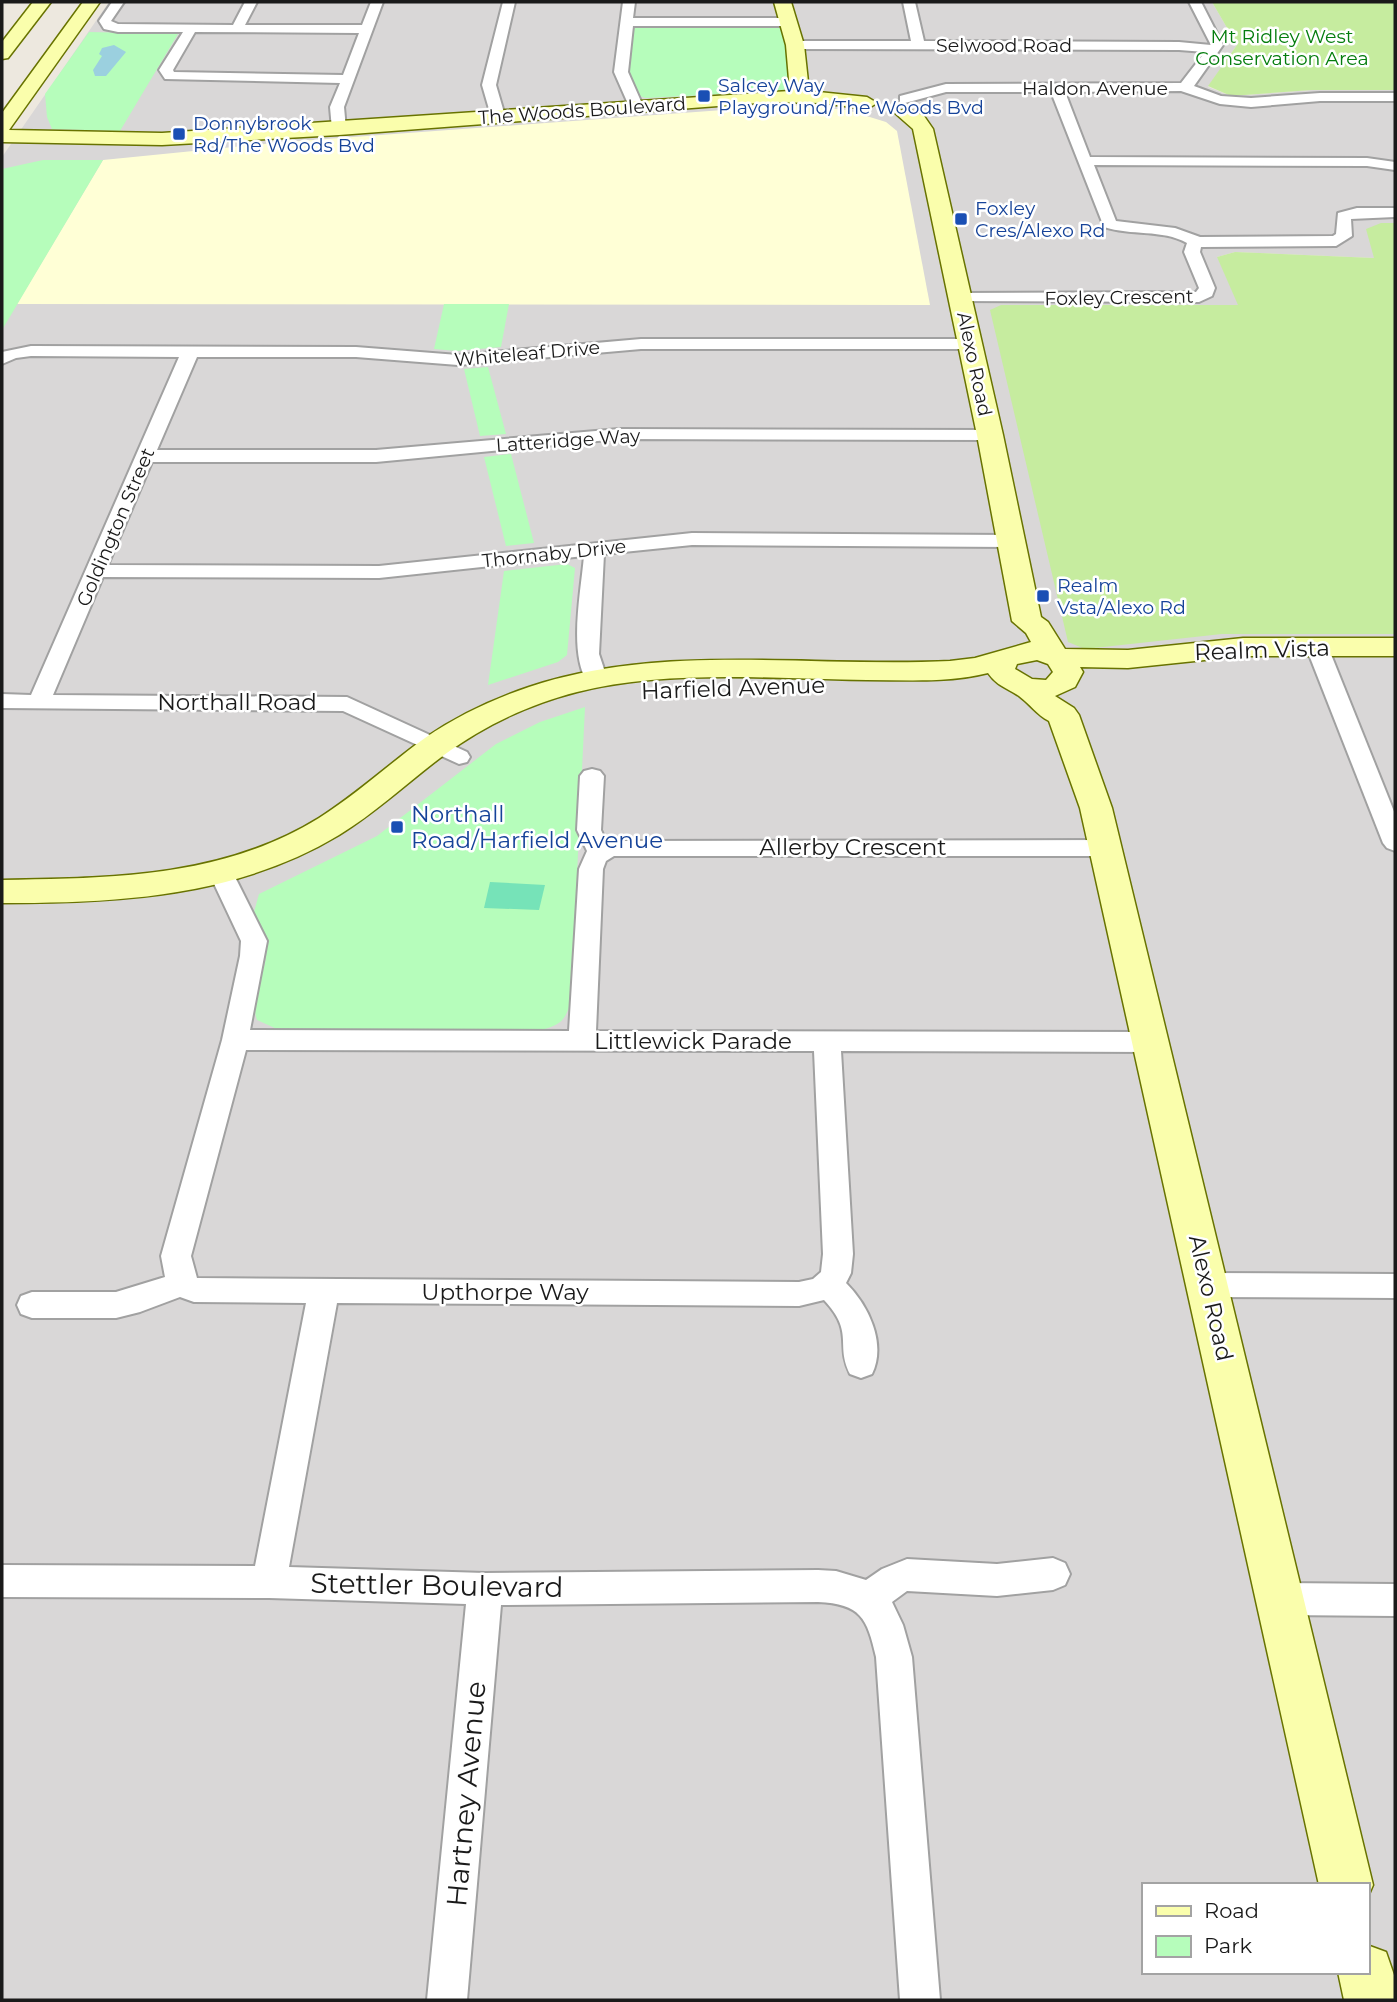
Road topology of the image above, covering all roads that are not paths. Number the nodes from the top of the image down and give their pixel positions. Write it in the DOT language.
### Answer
graph roads {
  1 [pos="42,2"];
  2 [pos="91,2"];
  3 [pos="118,2"];
  4 [pos="251,2"];
  5 [pos="377,2"];
  6 [pos="509,2"];
  7 [pos="629,2"];
  8 [pos="782,2"];
  9 [pos="909,2"];
  10 [pos="1195,2"];
  11 [pos="627,22"];
  12 [pos="788,22"];
  13 [pos="191,29"];
  14 [pos="237,29"];
  15 [pos="366,29"];
  16 [pos="795,45"];
  17 [pos="918,45"];
  18 [pos="1213,49"];
  19 [pos="2,54"];
  20 [pos="347,79"];
  21 [pos="1183,87"];
  22 [pos="1057,89"];
  23 [pos="800,95"];
  24 [pos="1395,97"];
  25 [pos="20,100"];
  26 [pos="636,106"];
  27 [pos="889,109"];
  28 [pos="498,116"];
  29 [pos="2,126"];
  30 [pos="340,129"];
  31 [pos="2,136"];
  32 [pos="41,136"];
  33 [pos="2,147"];
  34 [pos="89,147"];
  35 [pos="22,156"];
  36 [pos="1084,161"];
  37 [pos="1395,166"];
  38 [pos="1395,213"];
  39 [pos="1197,242"];
  40 [pos="961,298"];
  41 [pos="970,344"];
  42 [pos="190,352"];
  43 [pos="2,359"];
  44 [pos="990,435"];
  45 [pos="146,456"];
  46 [pos="1011,541"];
  47 [pos="594,548"];
  48 [pos="96,571"];
  49 [pos="1027,621"];
  50 [pos="1317,647"];
  51 [pos="1395,647"];
  52 [pos="1015,671"];
  53 [pos="596,678"];
  54 [pos="1061,678"];
  55 [pos="2,701"];
  56 [pos="39,701"];
  57 [pos="448,751"];
  58 [pos="592,776"];
  59 [pos="1395,843"];
  60 [pos="1107,848"];
  61 [pos="600,852"];
  62 [pos="225,882"];
  63 [pos="2,892"];
  64 [pos="2,913"];
  65 [pos="235,1040"];
  66 [pos="582,1041"];
  67 [pos="827,1042"];
  68 [pos="1152,1042"];
  69 [pos="181,1284"];
  70 [pos="829,1285"];
  71 [pos="1208,1285"];
  72 [pos="1395,1286"];
  73 [pos="324,1291"];
  74 [pos="32,1305"];
  75 [pos="861,1365"];
  76 [pos="1053,1574"];
  77 [pos="2,1581"];
  78 [pos="269,1582"];
  79 [pos="485,1588"];
  80 [pos="868,1599"];
  81 [pos="1281,1599"];
  82 [pos="1395,1600"];
  83 [pos="1346,1883"];
  84 [pos="1366,1974"];
  85 [pos="447,2000"];
  86 [pos="919,2000"];
  87 [pos="1372,2000"];
  1 -- 19 [label="street"];
  2 -- 25 [label="street"];
  3 -- 13 [label="street"];
  4 -- 14 [label="street"];
  5 -- 15 [label="street"];
  6 -- 28 [label="street"];
  7 -- 11 [label="street"];
  8 -- 12 [label="street"];
  9 -- 17 [label="street"];
  10 -- 18 [label="street"];
  11 -- 12 [label="street"];
  11 -- 26 [label="street"];
  12 -- 16 [label="street"];
  13 -- 14 [label="street"];
  13 -- 20 [label="street"];
  14 -- 15 [label="street"];
  15 -- 20 [label="street"];
  16 -- 17 [label="street, Selwood Road"];
  16 -- 23 [label="street"];
  17 -- 18 [label="street, Selwood Road"];
  18 -- 21 [label="street, Haldon Avenue"];
  20 -- 30 [label="street"];
  21 -- 22 [label="street, Haldon Avenue"];
  21 -- 24 [label="street"];
  22 -- 27 [label="street, Haldon Avenue"];
  22 -- 36 [label="street"];
  23 -- 26 [label="street, The Woods Boulevard"];
  23 -- 27 [label="street, The Woods Boulevard"];
  25 -- 29 [label="street"];
  25 -- 32 [label="street"];
  26 -- 28 [label="street, The Woods Boulevard"];
  27 -- 40 [label="street, Alexo Road"];
  28 -- 30 [label="street, The Woods Boulevard"];
  30 -- 32 [label="street, The Woods Boulevard"];
  30 -- 34 [label="street, The Woods Boulevard"];
  31 -- 32 [label="street, The Woods Boulevard"];
  33 -- 34 [label="street, The Woods Boulevard"];
  34 -- 35 [label="street"];
  36 -- 37 [label="street"];
  36 -- 39 [label="street"];
  38 -- 39 [label="street"];
  39 -- 40 [label="street, Foxley Crescent"];
  40 -- 41 [label="street, Alexo Road"];
  41 -- 42 [label="street, Whiteleaf Drive"];
  41 -- 44 [label="street, Alexo Road"];
  42 -- 43 [label="street, Whiteleaf Drive"];
  42 -- 45 [label="street, Goldington Street"];
  44 -- 45 [label="street, Latteridge Way"];
  44 -- 46 [label="street, Alexo Road"];
  45 -- 48 [label="street, Goldington Street"];
  46 -- 47 [label="street, Thornaby Drive"];
  46 -- 49 [label="street, Alexo Road"];
  47 -- 48 [label="street, Thornaby Drive"];
  47 -- 53 [label="street"];
  48 -- 56 [label="street, Goldington Street"];
  49 -- 52 [label="street"];
  49 -- 54 [label="street, Alexo Road"];
  50 -- 51 [label="street, Realm Vista"];
  50 -- 54 [label="street, Realm Vista"];
  50 -- 59 [label="street"];
  52 -- 53 [label="street, Harfield Avenue"];
  52 -- 54 [label="street"];
  52 -- 54 [label="street"];
  52 -- 57 [label="street, Harfield Avenue"];
  53 -- 57 [label="street, Harfield Avenue"];
  54 -- 60 [label="street, Alexo Road"];
  55 -- 56 [label="street, Northall Road"];
  56 -- 57 [label="street, Northall Road"];
  57 -- 62 [label="street, Harfield Avenue"];
  58 -- 61 [label="street"];
  60 -- 61 [label="street, Allerby Crescent"];
  60 -- 68 [label="street, Alexo Road"];
  61 -- 66 [label="street"];
  62 -- 63 [label="street, Harfield Avenue"];
  62 -- 64 [label="street, Harfield Avenue"];
  62 -- 65 [label="street"];
  65 -- 66 [label="street, Littlewick Parade"];
  65 -- 69 [label="street"];
  66 -- 67 [label="street, Littlewick Parade"];
  67 -- 68 [label="street, Littlewick Parade"];
  67 -- 70 [label="street"];
  68 -- 71 [label="street, Alexo Road"];
  69 -- 73 [label="street, Upthorpe Way"];
  69 -- 74 [label="street"];
  70 -- 73 [label="street, Upthorpe Way"];
  70 -- 75 [label="street"];
  71 -- 72 [label="street"];
  71 -- 81 [label="street, Alexo Road"];
  73 -- 78 [label="street"];
  76 -- 80 [label="street"];
  77 -- 78 [label="street, Stettler Boulevard"];
  78 -- 79 [label="street, Stettler Boulevard"];
  79 -- 80 [label="street, Stettler Boulevard"];
  79 -- 85 [label="street, Hartney Avenue"];
  80 -- 86 [label="street"];
  81 -- 82 [label="street"];
  81 -- 83 [label="street, Alexo Road"];
  84 -- 87 [label="street"];
}
